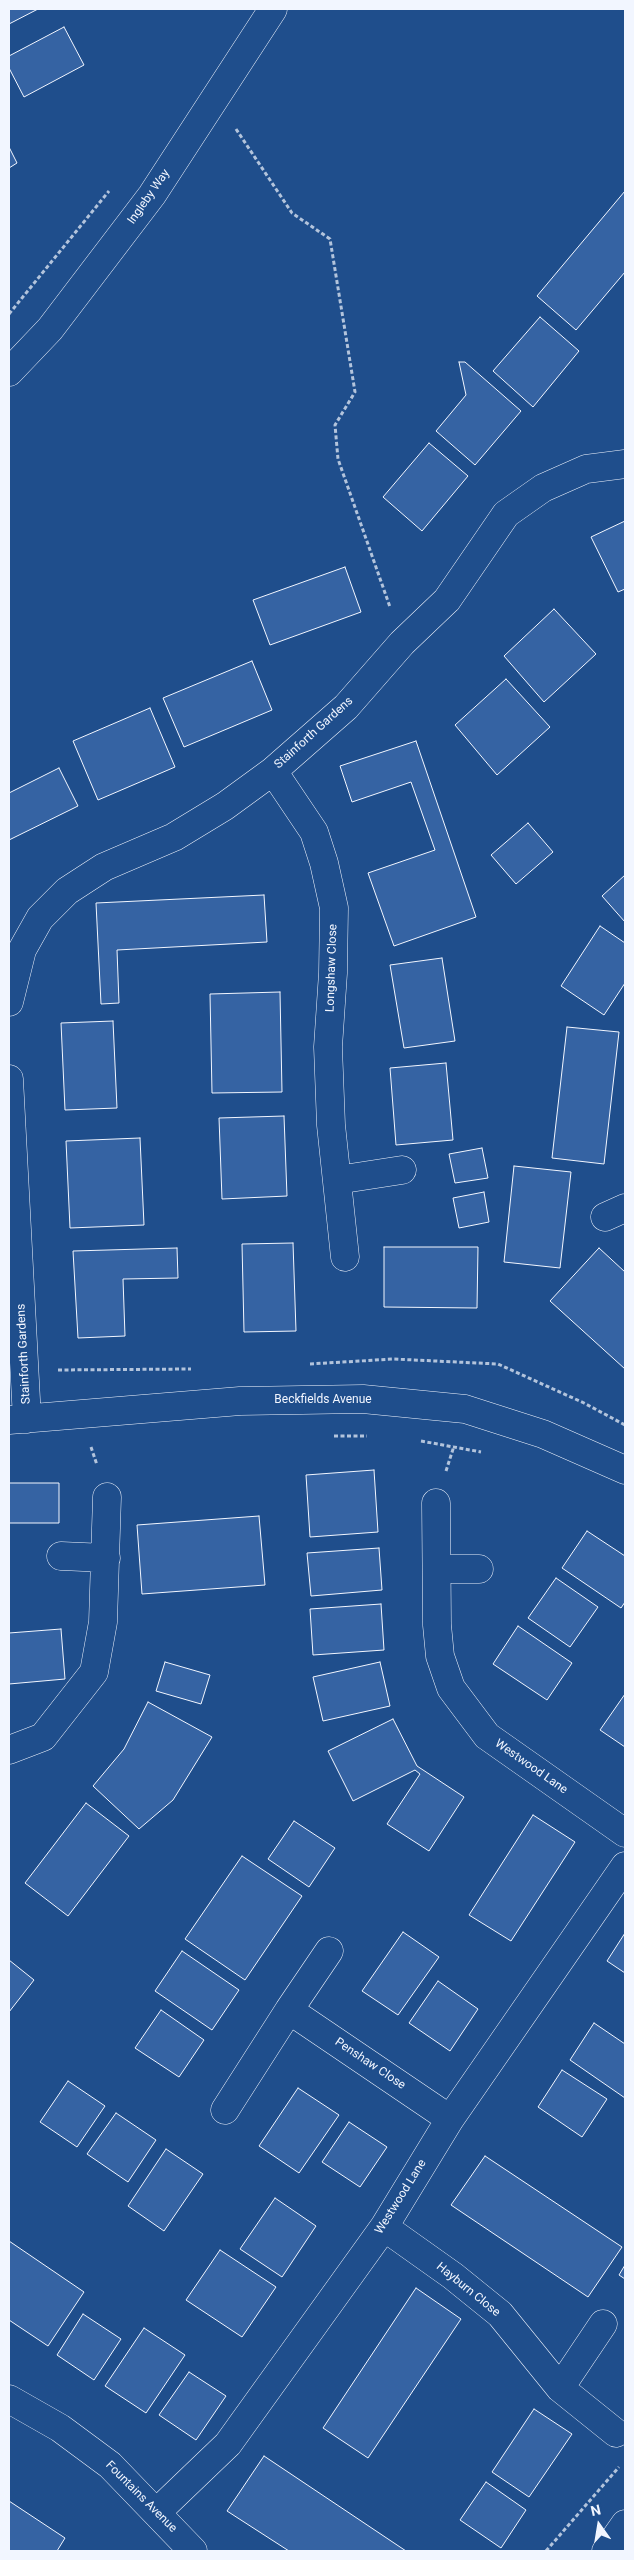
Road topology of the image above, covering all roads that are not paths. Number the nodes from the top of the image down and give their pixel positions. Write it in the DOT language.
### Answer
graph roads {
  1 [pos="274,9"];
  2 [pos="9,372"];
  3 [pos="625,464"];
  4 [pos="273,771"];
  5 [pos="9,1002"];
  6 [pos="9,1079"];
  7 [pos="402,1170"];
  8 [pos="337,1180"];
  9 [pos="345,1257"];
  10 [pos="18,1420"];
  11 [pos="625,1470"];
  12 [pos="107,1496"];
  13 [pos="436,1503"];
  14 [pos="61,1556"];
  15 [pos="106,1558"];
  16 [pos="437,1569"];
  17 [pos="479,1569"];
  18 [pos="9,1750"];
  19 [pos="625,1833"];
  20 [pos="625,1866"];
  21 [pos="329,1950"];
  22 [pos="289,2010"];
  23 [pos="225,2110"];
  24 [pos="450,2118"];
  25 [pos="384,2227"];
  26 [pos="603,2324"];
  27 [pos="560,2388"];
  28 [pos="9,2399"];
  29 [pos="616,2433"];
  30 [pos="157,2512"];
  31 [pos="625,2524"];
  32 [pos="193,2551"];
  33 [pos="606,2551"];
  1 -- 2 [label="street, Ingleby Way"];
  3 -- 4 [label="street, Stainforth Gardens"];
  4 -- 5 [label="street, Stainforth Gardens"];
  4 -- 8 [label="street, Longshaw Close"];
  6 -- 10 [label="street, Stainforth Gardens"];
  7 -- 8 [label="street"];
  8 -- 9 [label="street, Longshaw Close"];
  10 -- 11 [label="street, Beckfields Avenue"];
  12 -- 15 [label="street"];
  13 -- 16 [label="street, Westwood Lane"];
  14 -- 15 [label="street"];
  15 -- 18 [label="street"];
  16 -- 17 [label="street"];
  16 -- 19 [label="street, Westwood Lane"];
  20 -- 24 [label="street, Westwood Lane"];
  21 -- 22 [label="street"];
  22 -- 23 [label="street"];
  22 -- 24 [label="street, Penshaw Close"];
  24 -- 25 [label="street, Westwood Lane"];
  25 -- 27 [label="street, Hayburn Close"];
  25 -- 30 [label="street, Westwood Lane"];
  26 -- 27 [label="street"];
  27 -- 29 [label="street, Hayburn Close"];
  28 -- 30 [label="street, Fountains Avenue"];
  30 -- 32 [label="street, Fountains Avenue"];
  31 -- 33 [label="street"];
}
